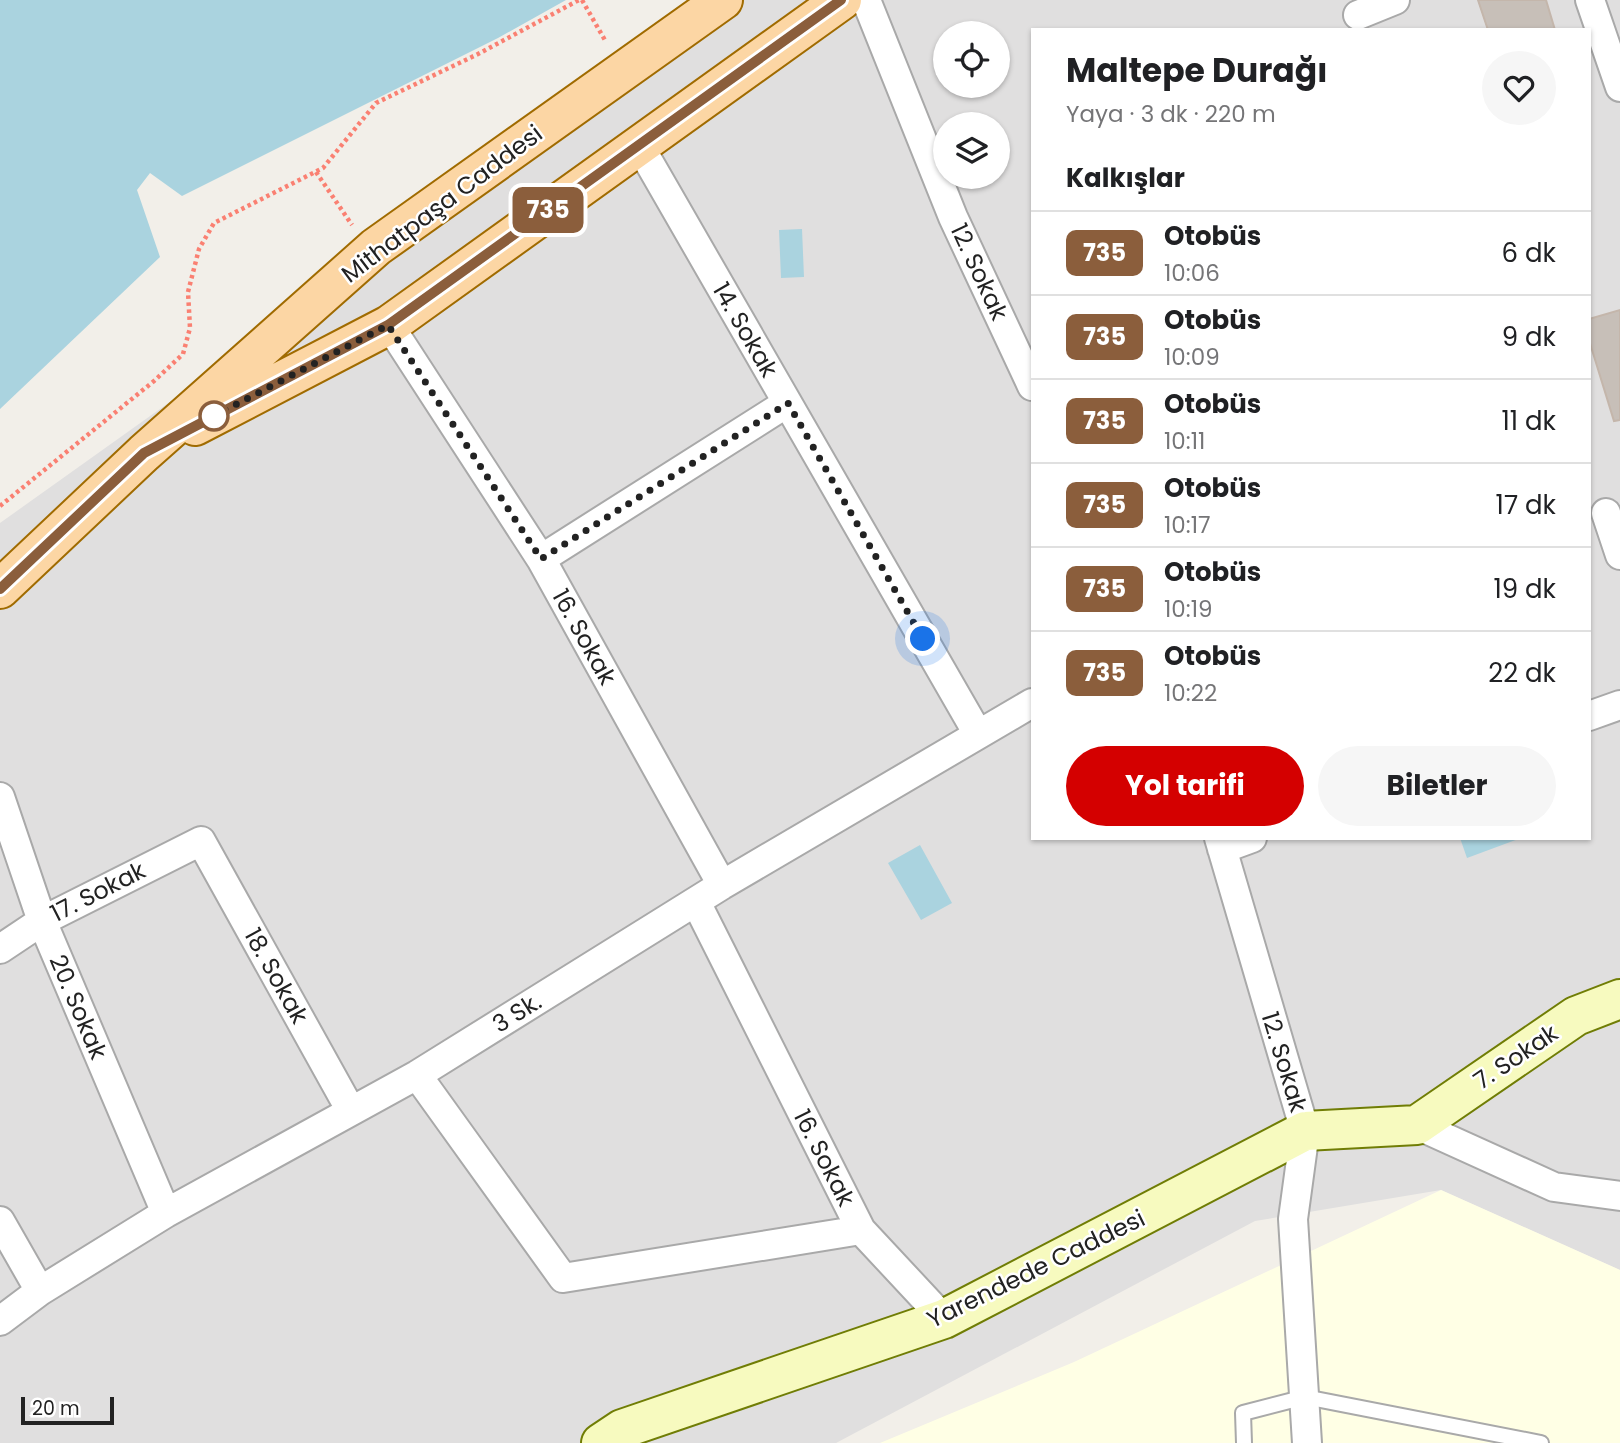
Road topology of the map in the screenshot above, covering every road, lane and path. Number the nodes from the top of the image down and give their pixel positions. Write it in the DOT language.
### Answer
graph roads {
  1 [pos="581,0"];
  2 [pos="723,0"];
  3 [pos="842,0"];
  4 [pos="866,0"];
  5 [pos="1395,0"];
  6 [pos="1590,0"];
  7 [pos="1358,15"];
  8 [pos="623,71"];
  9 [pos="1620,88"];
  10 [pos="639,145"];
  11 [pos="316,172"];
  12 [pos="370,252"];
  13 [pos="388,325"];
  14 [pos="1031,384"];
  15 [pos="788,403"];
  16 [pos="144,453"];
  17 [pos="0,506"];
  18 [pos="1605,513"];
  19 [pos="1620,555"];
  20 [pos="541,559"];
  21 [pos="0,589"];
  22 [pos="1031,705"];
  23 [pos="1620,705"];
  24 [pos="1591,715"];
  25 [pos="978,734"];
  26 [pos="0,797"];
  27 [pos="1242,840"];
  28 [pos="201,841"];
  29 [pos="1221,844"];
  30 [pos="722,886"];
  31 [pos="696,902"];
  32 [pos="42,921"];
  33 [pos="0,949"];
  34 [pos="1620,999"];
  35 [pos="417,1075"];
  36 [pos="351,1111"];
  37 [pos="1417,1125"];
  38 [pos="1305,1131"];
  39 [pos="1620,1196"];
  40 [pos="166,1213"];
  41 [pos="0,1221"];
  42 [pos="861,1230"];
  43 [pos="40,1291"];
  44 [pos="944,1319"];
  45 [pos="0,1321"];
  46 [pos="1305,1397"];
  47 [pos="601,1443"];
  48 [pos="1244,1443"];
  49 [pos="1307,1443"];
  50 [pos="1541,1443"];
  1 -- 8 [label="path"];
  1 -- 11 [label="path"];
  2 -- 8 [label="main road, Mithatpaşa Caddesi"];
  3 -- 10 [label="main road, Mithatpaşa Caddesi"];
  4 -- 14 [label="street, 12. Sokak"];
  5 -- 7 [label="street"];
  6 -- 9 [label="street"];
  8 -- 12 [label="main road, Mithatpaşa Caddesi"];
  10 -- 13 [label="main road, Mithatpaşa Caddesi"];
  10 -- 15 [label="street, 14. Sokak"];
  11 -- 12 [label="path"];
  11 -- 17 [label="path"];
  12 -- 16 [label="main road, Mithatpaşa Caddesi"];
  13 -- 16 [label="main road, Mithatpaşa Caddesi"];
  13 -- 20 [label="street, 16. Sokak"];
  15 -- 20 [label="street"];
  15 -- 25 [label="street, 14. Sokak"];
  16 -- 21 [label="main road, Mithatpaşa Caddesi"];
  18 -- 19 [label="street"];
  20 -- 30 [label="street, 16. Sokak"];
  22 -- 25 [label="street, 3 Sk."];
  23 -- 24 [label="street"];
  25 -- 30 [label="street, 3 Sk."];
  26 -- 32 [label="street, 20. Sokak"];
  27 -- 29 [label="street"];
  28 -- 32 [label="street, 17. Sokak"];
  28 -- 36 [label="street, 18. Sokak"];
  29 -- 38 [label="street, 12. Sokak"];
  30 -- 31 [label="street, 3 Sk."];
  31 -- 35 [label="street, 3 Sk."];
  31 -- 42 [label="street, 16. Sokak"];
  32 -- 33 [label="street, 17. Sokak"];
  32 -- 40 [label="street, 20. Sokak"];
  34 -- 37 [label="main road, 7. Sokak"];
  35 -- 36 [label="street, 3 Sk."];
  35 -- 42 [label="street"];
  36 -- 40 [label="street, 3 Sk."];
  37 -- 38 [label="main road, 12. Sokak"];
  37 -- 39 [label="street, 12. Sokak"];
  38 -- 44 [label="main road, Yarendede Caddesi"];
  38 -- 46 [label="street"];
  40 -- 43 [label="street, 3 Sk."];
  41 -- 43 [label="street"];
  42 -- 44 [label="street, 16. Sokak"];
  43 -- 45 [label="street, 3 Sk."];
  44 -- 47 [label="main road, Yarendede Caddesi"];
  46 -- 48 [label="lane"];
  46 -- 49 [label="street"];
  46 -- 50 [label="lane"];
}
